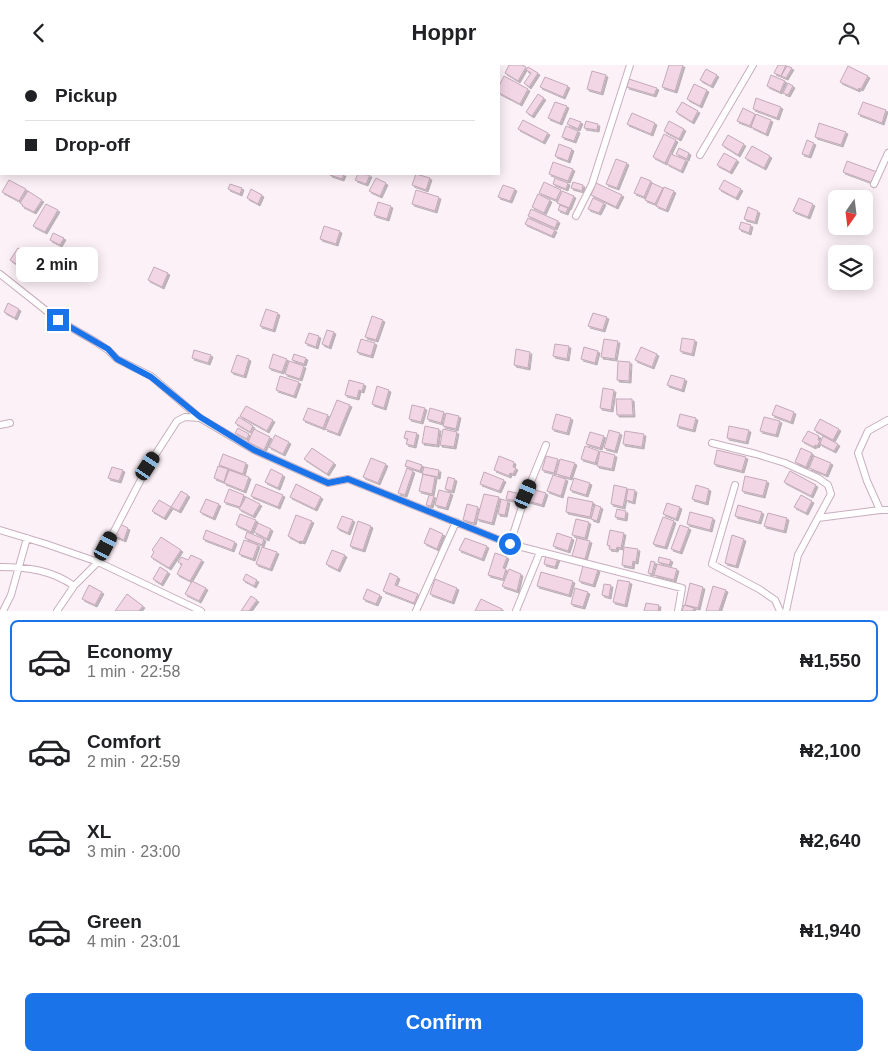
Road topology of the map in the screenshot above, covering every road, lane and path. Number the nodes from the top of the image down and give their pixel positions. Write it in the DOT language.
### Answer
graph roads {
  1 [pos="630,65"];
  2 [pos="753,65"];
  3 [pos="888,153"];
  4 [pos="700,155"];
  5 [pos="874,184"];
  6 [pos="576,216"];
  7 [pos="0,274"];
  8 [pos="200,417"];
  9 [pos="888,420"];
  10 [pos="10,423"];
  11 [pos="0,425"];
  12 [pos="712,443"];
  13 [pos="546,445"];
  14 [pos="735,485"];
  15 [pos="880,510"];
  16 [pos="888,510"];
  17 [pos="818,518"];
  18 [pos="456,522"];
  19 [pos="0,530"];
  20 [pos="27,538"];
  21 [pos="510,544"];
  22 [pos="540,552"];
  23 [pos="98,562"];
  24 [pos="0,567"];
  25 [pos="20,567"];
  26 [pos="74,586"];
  27 [pos="3,611"];
  28 [pos="57,611"];
  29 [pos="201,611"];
  30 [pos="416,611"];
  31 [pos="516,611"];
  32 [pos="678,611"];
  33 [pos="780,611"];
  34 [pos="786,611"];
  1 -- 6 [label="street"];
  2 -- 4 [label="street"];
  3 -- 5 [label="street"];
  7 -- 8 [label="street"];
  8 -- 18 [label="street"];
  8 -- 23 [label="street"];
  9 -- 15 [label="street"];
  10 -- 11 [label="street"];
  12 -- 17 [label="street"];
  13 -- 21 [label="street"];
  14 -- 33 [label="street"];
  15 -- 16 [label="street"];
  15 -- 17 [label="street"];
  17 -- 34 [label="street"];
  18 -- 21 [label="street"];
  18 -- 30 [label="street"];
  19 -- 20 [label="street"];
  20 -- 23 [label="street"];
  20 -- 25 [label="street"];
  21 -- 22 [label="street"];
  22 -- 31 [label="street"];
  22 -- 32 [label="street"];
  23 -- 26 [label="street"];
  23 -- 29 [label="street"];
  24 -- 25 [label="street"];
  25 -- 26 [label="street"];
  25 -- 27 [label="street"];
  26 -- 28 [label="street"];
}
